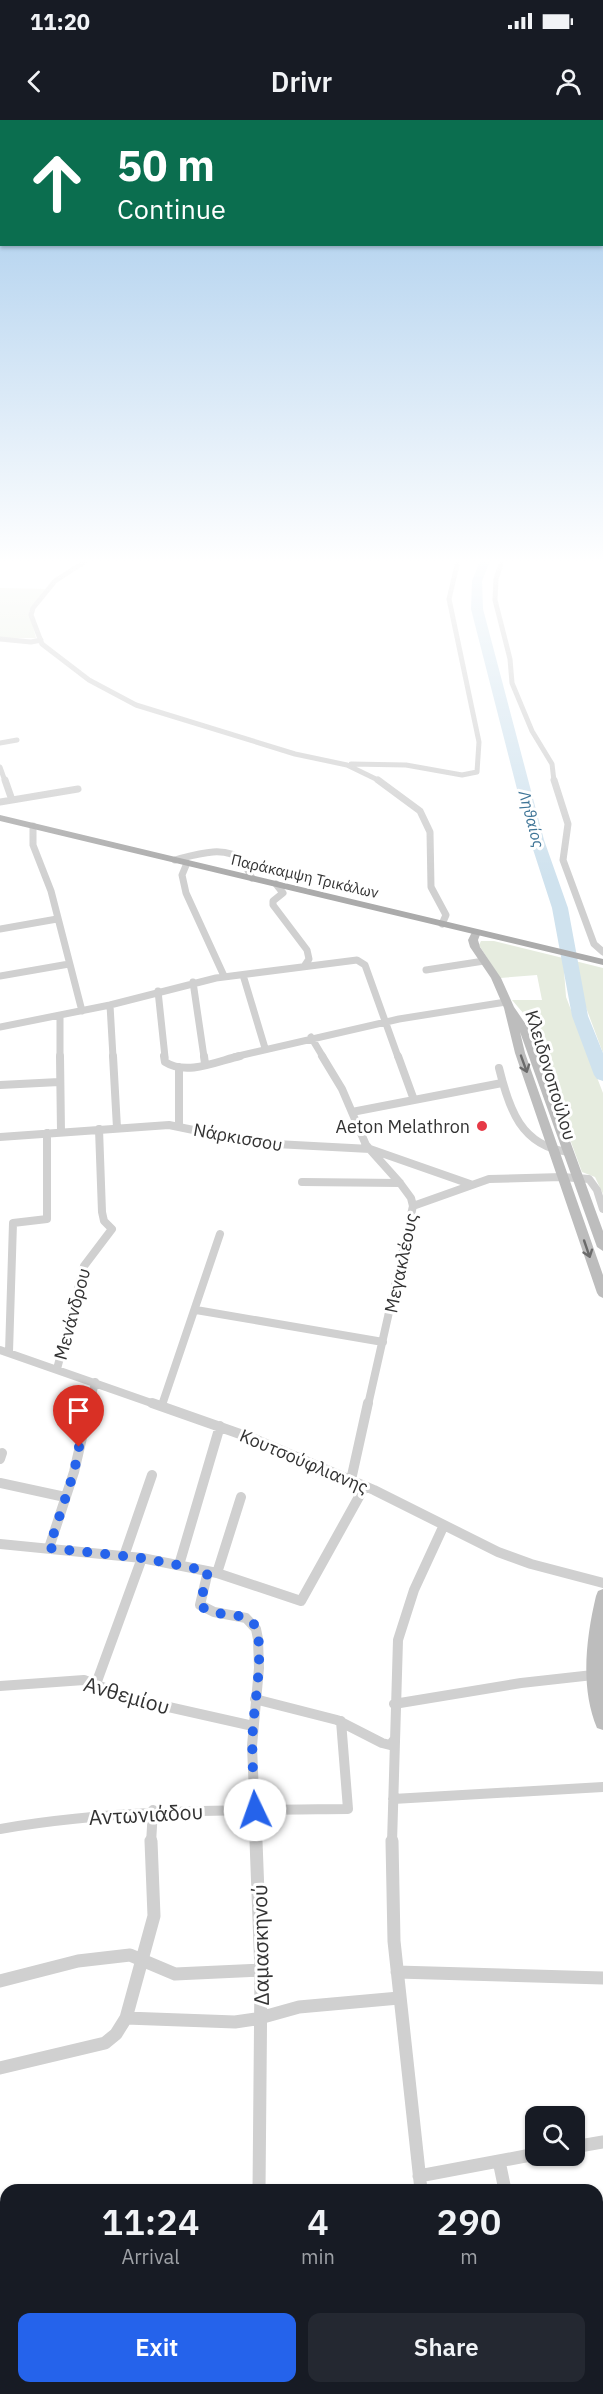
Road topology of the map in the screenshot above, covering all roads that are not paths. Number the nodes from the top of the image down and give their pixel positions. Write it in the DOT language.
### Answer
graph roads {
  1 [pos="73,667"];
  2 [pos="463,667"];
  3 [pos="511,667"];
  4 [pos="17,740"];
  5 [pos="0,743"];
  6 [pos="347,765"];
  7 [pos="0,767"];
  8 [pos="78,789"];
  9 [pos="12,800"];
  10 [pos="0,802"];
  11 [pos="0,818"];
  12 [pos="33,826"];
  13 [pos="175,860"];
  14 [pos="187,863"];
  15 [pos="252,878"];
  16 [pos="276,884"];
  17 [pos="57,919"];
  18 [pos="442,924"];
  19 [pos="0,929"];
  20 [pos="476,932"];
  21 [pos="603,952"];
  22 [pos="484,961"];
  23 [pos="603,962"];
  24 [pos="69,964"];
  25 [pos="305,965"];
  26 [pos="426,970"];
  27 [pos="243,975"];
  28 [pos="0,976"];
  29 [pos="224,976"];
  30 [pos="193,982"];
  31 [pos="158,991"];
  32 [pos="110,1005"];
  33 [pos="508,1005"];
  34 [pos="82,1011"];
  35 [pos="60,1016"];
  36 [pos="385,1022"];
  37 [pos="0,1027"];
  38 [pos="311,1037"];
  39 [pos="266,1048"];
  40 [pos="205,1064"];
  41 [pos="179,1067"];
  42 [pos="499,1068"];
  43 [pos="59,1082"];
  44 [pos="502,1083"];
  45 [pos="0,1085"];
  46 [pos="414,1100"];
  47 [pos="352,1112"];
  48 [pos="179,1126"];
  49 [pos="117,1128"];
  50 [pos="99,1129"];
  51 [pos="61,1132"];
  52 [pos="47,1133"];
  53 [pos="0,1137"];
  54 [pos="370,1149"];
  55 [pos="554,1152"];
  56 [pos="568,1152"];
  57 [pos="562,1177"];
  58 [pos="576,1177"];
  59 [pos="302,1182"];
  60 [pos="400,1183"];
  61 [pos="470,1184"];
  62 [pos="413,1206"];
  63 [pos="603,1209"];
  64 [pos="220,1234"];
  65 [pos="603,1247"];
  66 [pos="603,1293"];
  67 [pos="196,1311"];
  68 [pos="383,1342"];
  69 [pos="4,1351"];
  70 [pos="57,1369"];
  71 [pos="95,1382"];
  72 [pos="162,1405"];
  73 [pos="220,1426"];
  74 [pos="152,1475"];
  75 [pos="351,1480"];
  76 [pos="0,1483"];
  77 [pos="365,1486"];
  78 [pos="65,1497"];
  79 [pos="241,1497"];
  80 [pos="444,1526"];
  81 [pos="0,1544"];
  82 [pos="49,1548"];
  83 [pos="124,1556"];
  84 [pos="142,1558"];
  85 [pos="179,1565"];
  86 [pos="212,1572"];
  87 [pos="603,1583"];
  88 [pos="603,1596"];
  89 [pos="593,1675"];
  90 [pos="96,1684"];
  91 [pos="0,1686"];
  92 [pos="255,1700"];
  93 [pos="394,1704"];
  94 [pos="340,1721"];
  95 [pos="603,1723"];
  96 [pos="253,1726"];
  97 [pos="394,1740"];
  98 [pos="603,1787"];
  99 [pos="393,1799"];
  100 [pos="153,1810"];
  101 [pos="255,1810"];
  102 [pos="0,1829"];
  103 [pos="141,1958"];
  104 [pos="261,1971"];
  105 [pos="397,1972"];
  106 [pos="603,1978"];
  107 [pos="0,1982"];
  108 [pos="399,1998"];
  109 [pos="126,2018"];
  110 [pos="262,2018"];
  111 [pos="0,2068"];
  112 [pos="603,2142"];
  113 [pos="585,2145"];
  114 [pos="525,2156"];
  115 [pos="499,2161"];
  116 [pos="420,2183"];
  117 [pos="259,2184"];
  118 [pos="504,2184"];
  1 -- 6 [label="street"];
  2 -- 6 [label="street"];
  3 -- 21 [label="street"];
  4 -- 5 [label="street"];
  6 -- 18 [label="street"];
  7 -- 9 [label="street"];
  8 -- 9 [label="street"];
  9 -- 10 [label="street"];
  11 -- 12 [label="main road, Παράκαμψη Τρικάλων"];
  12 -- 13 [label="main road, Παράκαμψη Τρικάλων"];
  12 -- 17 [label="street"];
  13 -- 14 [label="main road, Παράκαμψη Τρικάλων"];
  13 -- 15 [label="street"];
  14 -- 15 [label="main road, Παράκαμψη Τρικάλων"];
  14 -- 29 [label="street"];
  15 -- 16 [label="main road, Παράκαμψη Τρικάλων"];
  16 -- 18 [label="main road, Παράκαμψη Τρικάλων"];
  16 -- 25 [label="street"];
  17 -- 19 [label="street"];
  17 -- 24 [label="street"];
  18 -- 20 [label="main road, Παράκαμψη Τρικάλων"];
  20 -- 22 [label="street"];
  20 -- 23 [label="main road, Παράκαμψη Τρικάλων"];
  22 -- 26 [label="street"];
  22 -- 33 [label="street"];
  24 -- 28 [label="street"];
  24 -- 34 [label="street"];
  25 -- 27 [label="street"];
  25 -- 36 [label="street"];
  27 -- 29 [label="street"];
  27 -- 39 [label="street"];
  29 -- 30 [label="street"];
  30 -- 31 [label="street"];
  30 -- 40 [label="street"];
  31 -- 32 [label="street"];
  31 -- 41 [label="street"];
  32 -- 34 [label="street"];
  32 -- 49 [label="street"];
  33 -- 36 [label="street"];
  33 -- 55 [label="street, Κλειδονοπούλου, one-way"];
  33 -- 56 [label="street, Κλειδονοπούλου"];
  34 -- 35 [label="street"];
  35 -- 37 [label="street"];
  35 -- 43 [label="street"];
  36 -- 38 [label="street"];
  36 -- 46 [label="street"];
  38 -- 39 [label="street"];
  38 -- 47 [label="street, Μεγακλέους"];
  39 -- 40 [label="street"];
  40 -- 41 [label="street"];
  41 -- 48 [label="street"];
  42 -- 44 [label="street"];
  43 -- 45 [label="street"];
  43 -- 51 [label="street"];
  44 -- 46 [label="street"];
  44 -- 55 [label="street"];
  46 -- 47 [label="street"];
  47 -- 54 [label="street, Μεγακλέους"];
  48 -- 49 [label="street, Νάρκισσου"];
  48 -- 54 [label="street, Νάρκισσου"];
  49 -- 50 [label="street, Νάρκισσου"];
  50 -- 51 [label="street, Νάρκισσου"];
  50 -- 70 [label="street, Μενάνδρου"];
  51 -- 52 [label="street, Νάρκισσου"];
  52 -- 53 [label="street, Νάρκισσου"];
  52 -- 69 [label="street"];
  54 -- 60 [label="street, Μεγακλέους"];
  54 -- 61 [label="street, Νάρκισσου"];
  55 -- 56 [label="street"];
  55 -- 57 [label="street, Κλειδονοπούλου"];
  56 -- 58 [label="street, Κλειδονοπούλου"];
  57 -- 58 [label="street"];
  57 -- 61 [label="street"];
  57 -- 66 [label="street, Κλειδονοπούλου, one-way"];
  58 -- 63 [label="street"];
  58 -- 65 [label="street, Κλειδονοπούλου"];
  59 -- 60 [label="street"];
  60 -- 62 [label="street, Μεγακλέους"];
  61 -- 62 [label="street"];
  62 -- 68 [label="street, Μεγακλέους"];
  64 -- 67 [label="street"];
  67 -- 68 [label="street"];
  67 -- 72 [label="street"];
  68 -- 75 [label="street, Μεγακλέους"];
  69 -- 70 [label="street, Κουτσούφλιανης"];
  70 -- 71 [label="street, Κουτσούφλιανης"];
  71 -- 72 [label="street, Κουτσούφλιανης"];
  71 -- 78 [label="street"];
  72 -- 73 [label="street, Κουτσούφλιανης"];
  73 -- 75 [label="street, Κουτσούφλιανης"];
  73 -- 85 [label="street"];
  74 -- 83 [label="street"];
  75 -- 77 [label="street, Κουτσούφλιανης"];
  76 -- 78 [label="street"];
  77 -- 80 [label="street, Κουτσούφλιανης"];
  77 -- 86 [label="street"];
  78 -- 82 [label="street"];
  79 -- 86 [label="street"];
  80 -- 87 [label="street, Κουτσούφλιανης"];
  80 -- 93 [label="street"];
  81 -- 82 [label="street"];
  82 -- 83 [label="street"];
  83 -- 84 [label="street"];
  84 -- 85 [label="street"];
  84 -- 90 [label="street"];
  85 -- 86 [label="street"];
  86 -- 92 [label="street, Δαμασκηνού"];
  88 -- 89 [label="street"];
  89 -- 93 [label="street"];
  89 -- 95 [label="street"];
  90 -- 91 [label="street, Ανθεμίου"];
  90 -- 96 [label="street, Ανθεμίου"];
  92 -- 94 [label="street"];
  92 -- 96 [label="street, Δαμασκηνού"];
  93 -- 97 [label="street"];
  94 -- 97 [label="street"];
  94 -- 101 [label="street, Αντωνιάδου"];
  96 -- 101 [label="street, Δαμασκηνού"];
  97 -- 99 [label="street"];
  98 -- 99 [label="street"];
  99 -- 105 [label="street"];
  100 -- 101 [label="street, Αντωνιάδου"];
  100 -- 102 [label="street, Αντωνιάδου"];
  100 -- 103 [label="street"];
  101 -- 104 [label="street, Δαμασκηνού"];
  103 -- 104 [label="street"];
  103 -- 107 [label="street"];
  103 -- 109 [label="street"];
  104 -- 110 [label="street, Δαμασκηνού"];
  105 -- 106 [label="street"];
  105 -- 108 [label="street"];
  108 -- 110 [label="street"];
  108 -- 116 [label="street"];
  109 -- 110 [label="street"];
  109 -- 111 [label="street"];
  110 -- 117 [label="street, Δαμασκηνού"];
  112 -- 113 [label="street"];
  114 -- 115 [label="street"];
  115 -- 116 [label="street"];
  115 -- 118 [label="street"];
}
